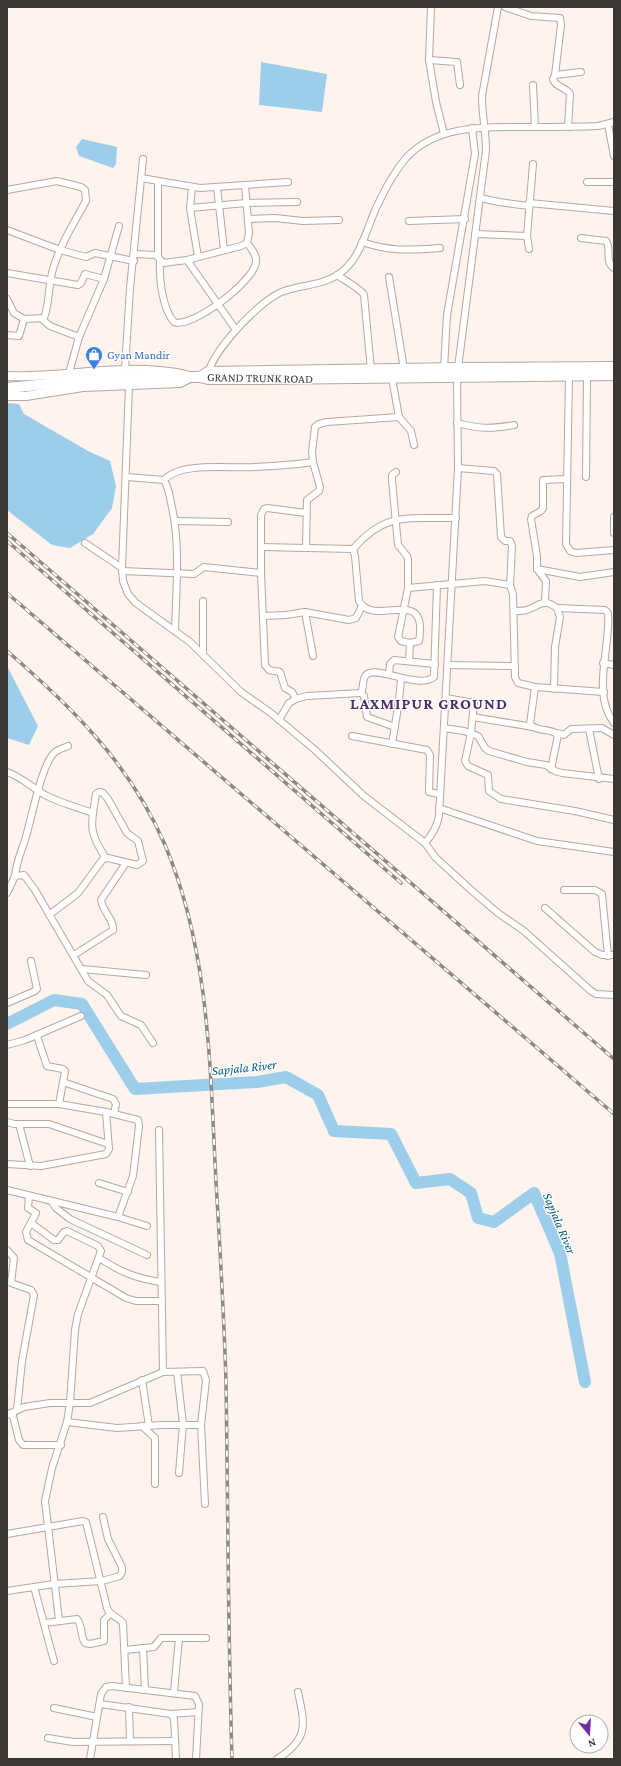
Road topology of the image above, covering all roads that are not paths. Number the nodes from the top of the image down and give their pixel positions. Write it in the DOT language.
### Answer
graph roads {
  1 [pos="431,7"];
  2 [pos="498,7"];
  3 [pos="505,7"];
  4 [pos="429,60"];
  5 [pos="581,72"];
  6 [pos="555,75"];
  7 [pos="460,85"];
  8 [pos="533,85"];
  9 [pos="611,124"];
  10 [pos="484,127"];
  11 [pos="535,127"];
  12 [pos="568,127"];
  13 [pos="472,128"];
  14 [pos="444,134"];
  15 [pos="614,156"];
  16 [pos="143,159"];
  17 [pos="533,164"];
  18 [pos="141,178"];
  19 [pos="158,181"];
  20 [pos="288,182"];
  21 [pos="587,182"];
  22 [pos="614,182"];
  23 [pos="245,185"];
  24 [pos="192,186"];
  25 [pos="216,187"];
  26 [pos="7,190"];
  27 [pos="480,198"];
  28 [pos="297,202"];
  29 [pos="246,203"];
  30 [pos="528,204"];
  31 [pos="218,206"];
  32 [pos="190,208"];
  33 [pos="614,211"];
  34 [pos="248,219"];
  35 [pos="465,219"];
  36 [pos="339,220"];
  37 [pos="409,221"];
  38 [pos="119,226"];
  39 [pos="7,230"];
  40 [pos="475,234"];
  41 [pos="527,236"];
  42 [pos="581,238"];
  43 [pos="362,242"];
  44 [pos="247,243"];
  45 [pos="440,248"];
  46 [pos="529,249"];
  47 [pos="60,250"];
  48 [pos="224,250"];
  49 [pos="112,255"];
  50 [pos="134,257"];
  51 [pos="198,257"];
  52 [pos="159,258"];
  53 [pos="187,260"];
  54 [pos="614,268"];
  55 [pos="7,273"];
  56 [pos="337,275"];
  57 [pos="389,277"];
  58 [pos="104,279"];
  59 [pos="51,280"];
  60 [pos="7,299"];
  61 [pos="217,305"];
  62 [pos="24,319"];
  63 [pos="42,319"];
  64 [pos="236,330"];
  65 [pos="7,335"];
  66 [pos="79,337"];
  67 [pos="444,368"];
  68 [pos="614,368"];
  69 [pos="124,369"];
  70 [pos="404,369"];
  71 [pos="371,370"];
  72 [pos="457,372"];
  73 [pos="69,373"];
  74 [pos="587,375"];
  75 [pos="614,375"];
  76 [pos="7,376"];
  77 [pos="202,376"];
  78 [pos="569,376"];
  79 [pos="392,378"];
  80 [pos="129,386"];
  81 [pos="7,388"];
  82 [pos="7,396"];
  83 [pos="399,416"];
  84 [pos="457,423"];
  85 [pos="514,424"];
  86 [pos="414,445"];
  87 [pos="313,462"];
  88 [pos="458,468"];
  89 [pos="396,472"];
  90 [pos="127,477"];
  91 [pos="586,477"];
  92 [pos="567,479"];
  93 [pos="164,480"];
  94 [pos="306,513"];
  95 [pos="614,517"];
  96 [pos="456,518"];
  97 [pos="397,520"];
  98 [pos="175,521"];
  99 [pos="228,522"];
  100 [pos="614,533"];
  101 [pos="85,543"];
  102 [pos="262,547"];
  103 [pos="306,547"];
  104 [pos="353,549"];
  105 [pos="614,550"];
  106 [pos="122,569"];
  107 [pos="537,569"];
  108 [pos="614,572"];
  109 [pos="177,573"];
  110 [pos="261,573"];
  111 [pos="440,585"];
  112 [pos="452,585"];
  113 [pos="510,585"];
  114 [pos="408,588"];
  115 [pos="203,601"];
  116 [pos="546,603"];
  117 [pos="362,606"];
  118 [pos="558,608"];
  119 [pos="403,610"];
  120 [pos="514,611"];
  121 [pos="306,612"];
  122 [pos="263,616"];
  123 [pos="175,631"];
  124 [pos="410,643"];
  125 [pos="203,654"];
  126 [pos="313,656"];
  127 [pos="409,661"];
  128 [pos="435,664"];
  129 [pos="603,664"];
  130 [pos="448,665"];
  131 [pos="614,665"];
  132 [pos="515,666"];
  133 [pos="389,674"];
  134 [pos="401,679"];
  135 [pos="535,688"];
  136 [pos="554,689"];
  137 [pos="604,692"];
  138 [pos="361,693"];
  139 [pos="446,698"];
  140 [pos="296,699"];
  141 [pos="473,717"];
  142 [pos="279,720"];
  143 [pos="614,723"];
  144 [pos="395,727"];
  145 [pos="533,727"];
  146 [pos="444,728"];
  147 [pos="589,729"];
  148 [pos="471,733"];
  149 [pos="556,733"];
  150 [pos="614,734"];
  151 [pos="352,736"];
  152 [pos="392,744"];
  153 [pos="68,746"];
  154 [pos="551,769"];
  155 [pos="7,772"];
  156 [pos="599,779"];
  157 [pos="614,779"];
  158 [pos="38,790"];
  159 [pos="439,794"];
  160 [pos="439,808"];
  161 [pos="93,813"];
  162 [pos="614,820"];
  163 [pos="425,843"];
  164 [pos="614,852"];
  165 [pos="105,857"];
  166 [pos="126,863"];
  167 [pos="15,876"];
  168 [pos="564,890"];
  169 [pos="7,893"];
  170 [pos="545,908"];
  171 [pos="49,915"];
  172 [pos="74,955"];
  173 [pos="611,956"];
  174 [pos="31,961"];
  175 [pos="82,969"];
  176 [pos="146,975"];
  177 [pos="614,995"];
  178 [pos="7,1003"];
  179 [pos="81,1016"];
  180 [pos="36,1036"];
  181 [pos="153,1043"];
  182 [pos="7,1045"];
  183 [pos="63,1082"];
  184 [pos="7,1104"];
  185 [pos="59,1104"];
  186 [pos="106,1112"];
  187 [pos="114,1114"];
  188 [pos="7,1122"];
  189 [pos="19,1124"];
  190 [pos="159,1130"];
  191 [pos="108,1144"];
  192 [pos="7,1164"];
  193 [pos="30,1166"];
  194 [pos="99,1183"];
  195 [pos="7,1190"];
  196 [pos="128,1192"];
  197 [pos="29,1196"];
  198 [pos="51,1201"];
  199 [pos="118,1217"];
  200 [pos="31,1223"];
  201 [pos="147,1226"];
  202 [pos="7,1250"];
  203 [pos="147,1255"];
  204 [pos="99,1258"];
  205 [pos="92,1279"];
  206 [pos="160,1282"];
  207 [pos="160,1301"];
  208 [pos="163,1372"];
  209 [pos="177,1372"];
  210 [pos="142,1380"];
  211 [pos="70,1403"];
  212 [pos="17,1410"];
  213 [pos="9,1413"];
  214 [pos="67,1422"];
  215 [pos="183,1424"];
  216 [pos="201,1425"];
  217 [pos="146,1426"];
  218 [pos="61,1445"];
  219 [pos="179,1473"];
  220 [pos="155,1484"];
  221 [pos="205,1504"];
  222 [pos="104,1516"];
  223 [pos="47,1527"];
  224 [pos="7,1534"];
  225 [pos="102,1581"];
  226 [pos="54,1584"];
  227 [pos="34,1587"];
  228 [pos="7,1591"];
  229 [pos="110,1614"];
  230 [pos="59,1620"];
  231 [pos="44,1623"];
  232 [pos="179,1638"];
  233 [pos="206,1638"];
  234 [pos="143,1648"];
  235 [pos="125,1650"];
  236 [pos="54,1661"];
  237 [pos="126,1688"];
  238 [pos="145,1690"];
  239 [pos="174,1692"];
  240 [pos="298,1692"];
  241 [pos="100,1704"];
  242 [pos="129,1707"];
  243 [pos="54,1708"];
  244 [pos="198,1712"];
  245 [pos="171,1714"];
  246 [pos="97,1717"];
  247 [pos="48,1738"];
  248 [pos="93,1741"];
  249 [pos="130,1741"];
  250 [pos="175,1741"];
  251 [pos="90,1759"];
  252 [pos="176,1759"];
  253 [pos="196,1759"];
  254 [pos="277,1759"];
  1 -- 4 [label="street"];
  2 -- 10 [label="street"];
  3 -- 6 [label="street"];
  4 -- 7 [label="street"];
  4 -- 14 [label="street"];
  5 -- 6 [label="street"];
  6 -- 12 [label="street"];
  8 -- 11 [label="street"];
  9 -- 12 [label="street"];
  9 -- 15 [label="street"];
  10 -- 11 [label="street"];
  10 -- 13 [label="street"];
  10 -- 27 [label="street"];
  11 -- 12 [label="street"];
  13 -- 14 [label="street"];
  13 -- 35 [label="street"];
  14 -- 43 [label="street"];
  16 -- 18 [label="street"];
  17 -- 30 [label="street"];
  18 -- 19 [label="street"];
  18 -- 50 [label="street"];
  19 -- 24 [label="street"];
  19 -- 52 [label="street"];
  20 -- 23 [label="street"];
  21 -- 22 [label="street"];
  23 -- 25 [label="street"];
  23 -- 29 [label="street"];
  24 -- 25 [label="street"];
  24 -- 32 [label="street"];
  25 -- 31 [label="street"];
  26 -- 47 [label="street"];
  27 -- 30 [label="street"];
  27 -- 40 [label="street"];
  28 -- 29 [label="street"];
  29 -- 31 [label="street"];
  29 -- 34 [label="street"];
  30 -- 33 [label="street"];
  30 -- 41 [label="street"];
  31 -- 32 [label="street"];
  31 -- 48 [label="street"];
  32 -- 51 [label="street"];
  34 -- 36 [label="street"];
  34 -- 44 [label="street"];
  35 -- 37 [label="street"];
  35 -- 67 [label="street"];
  38 -- 49 [label="street"];
  39 -- 47 [label="street"];
  40 -- 41 [label="street"];
  40 -- 72 [label="street"];
  41 -- 46 [label="street"];
  42 -- 54 [label="street"];
  43 -- 45 [label="street"];
  43 -- 56 [label="street"];
  44 -- 48 [label="street"];
  44 -- 61 [label="street"];
  47 -- 49 [label="street"];
  47 -- 59 [label="street"];
  48 -- 51 [label="street"];
  49 -- 50 [label="street"];
  49 -- 58 [label="street"];
  50 -- 52 [label="street"];
  50 -- 69 [label="street"];
  51 -- 53 [label="street"];
  52 -- 53 [label="street"];
  52 -- 61 [label="street"];
  53 -- 61 [label="street"];
  55 -- 59 [label="street"];
  56 -- 64 [label="street"];
  56 -- 71 [label="street"];
  57 -- 70 [label="street"];
  58 -- 59 [label="street"];
  58 -- 66 [label="street"];
  59 -- 63 [label="street"];
  60 -- 62 [label="street"];
  61 -- 64 [label="street"];
  62 -- 63 [label="street"];
  62 -- 65 [label="street"];
  63 -- 66 [label="street"];
  64 -- 77 [label="street"];
  66 -- 73 [label="street"];
  67 -- 70 [label="main road, GRAND TRUNK ROAD"];
  67 -- 72 [label="main road, GRAND TRUNK ROAD"];
  68 -- 72 [label="main road, GRAND TRUNK ROAD"];
  69 -- 73 [label="street"];
  69 -- 77 [label="street"];
  70 -- 71 [label="main road, GRAND TRUNK ROAD"];
  71 -- 77 [label="main road, GRAND TRUNK ROAD"];
  72 -- 78 [label="main road, GRAND TRUNK ROAD"];
  72 -- 79 [label="main road, GRAND TRUNK ROAD"];
  72 -- 84 [label="street"];
  73 -- 76 [label="street"];
  74 -- 75 [label="main road, GRAND TRUNK ROAD"];
  74 -- 78 [label="main road, GRAND TRUNK ROAD"];
  74 -- 91 [label="street"];
  77 -- 79 [label="main road, GRAND TRUNK ROAD"];
  77 -- 80 [label="street"];
  77 -- 81 [label="main road"];
  78 -- 92 [label="street"];
  79 -- 83 [label="street"];
  80 -- 82 [label="street"];
  80 -- 90 [label="street"];
  83 -- 86 [label="street"];
  83 -- 87 [label="street"];
  84 -- 85 [label="street"];
  84 -- 88 [label="street"];
  87 -- 93 [label="street"];
  87 -- 94 [label="street"];
  88 -- 96 [label="street"];
  88 -- 113 [label="street"];
  89 -- 97 [label="street"];
  90 -- 93 [label="street"];
  90 -- 106 [label="street"];
  92 -- 105 [label="street"];
  92 -- 107 [label="street"];
  93 -- 98 [label="street"];
  94 -- 102 [label="street"];
  94 -- 103 [label="street"];
  95 -- 100 [label="street"];
  96 -- 97 [label="street"];
  96 -- 112 [label="street"];
  97 -- 104 [label="street"];
  97 -- 114 [label="street"];
  98 -- 99 [label="street"];
  98 -- 109 [label="street"];
  101 -- 106 [label="street"];
  102 -- 103 [label="street"];
  102 -- 110 [label="street"];
  103 -- 104 [label="street"];
  104 -- 117 [label="street"];
  106 -- 109 [label="street"];
  106 -- 123 [label="street"];
  107 -- 108 [label="street"];
  107 -- 116 [label="street"];
  109 -- 110 [label="street"];
  109 -- 123 [label="street"];
  110 -- 122 [label="street"];
  111 -- 112 [label="street"];
  111 -- 114 [label="street"];
  111 -- 128 [label="street"];
  112 -- 113 [label="street"];
  112 -- 130 [label="street"];
  113 -- 120 [label="street"];
  114 -- 119 [label="street"];
  115 -- 125 [label="street"];
  116 -- 118 [label="street"];
  116 -- 120 [label="street"];
  117 -- 119 [label="street"];
  117 -- 121 [label="street"];
  118 -- 129 [label="street"];
  118 -- 136 [label="street"];
  119 -- 124 [label="street"];
  119 -- 124 [label="street"];
  120 -- 132 [label="street"];
  121 -- 122 [label="street"];
  121 -- 126 [label="street"];
  122 -- 140 [label="street"];
  123 -- 125 [label="street"];
  124 -- 127 [label="street"];
  125 -- 142 [label="street"];
  127 -- 128 [label="street"];
  127 -- 133 [label="street"];
  128 -- 134 [label="street"];
  129 -- 131 [label="street"];
  129 -- 137 [label="street"];
  130 -- 132 [label="street"];
  130 -- 139 [label="street"];
  132 -- 135 [label="street"];
  133 -- 134 [label="street"];
  133 -- 138 [label="street"];
  134 -- 144 [label="street"];
  135 -- 136 [label="street"];
  135 -- 145 [label="street"];
  136 -- 137 [label="street"];
  137 -- 143 [label="street"];
  138 -- 140 [label="street"];
  138 -- 144 [label="street"];
  139 -- 141 [label="street"];
  139 -- 146 [label="street"];
  140 -- 142 [label="street"];
  141 -- 145 [label="street"];
  141 -- 148 [label="street"];
  142 -- 163 [label="street"];
  144 -- 152 [label="street"];
  145 -- 149 [label="street"];
  146 -- 148 [label="street"];
  146 -- 159 [label="street"];
  147 -- 149 [label="street"];
  147 -- 150 [label="street"];
  147 -- 156 [label="street"];
  148 -- 154 [label="street"];
  148 -- 162 [label="street"];
  149 -- 154 [label="street"];
  151 -- 152 [label="street"];
  152 -- 159 [label="street"];
  153 -- 158 [label="street"];
  154 -- 156 [label="street"];
  155 -- 158 [label="street"];
  156 -- 157 [label="street"];
  158 -- 161 [label="street"];
  158 -- 167 [label="street"];
  159 -- 160 [label="street"];
  160 -- 163 [label="street"];
  160 -- 164 [label="street"];
  161 -- 165 [label="street"];
  161 -- 166 [label="street"];
  163 -- 177 [label="street"];
  165 -- 166 [label="street"];
  165 -- 171 [label="street"];
  166 -- 172 [label="street"];
  167 -- 169 [label="street"];
  167 -- 171 [label="street"];
  168 -- 173 [label="street"];
  170 -- 173 [label="street"];
  171 -- 172 [label="street"];
  172 -- 175 [label="street"];
  174 -- 178 [label="street"];
  175 -- 176 [label="street"];
  175 -- 181 [label="street"];
  179 -- 180 [label="street"];
  180 -- 182 [label="street"];
  180 -- 183 [label="street"];
  183 -- 185 [label="street"];
  183 -- 187 [label="street"];
  184 -- 185 [label="street"];
  185 -- 186 [label="street"];
  186 -- 187 [label="street"];
  186 -- 191 [label="street"];
  187 -- 196 [label="street"];
  188 -- 189 [label="street"];
  189 -- 191 [label="street"];
  189 -- 193 [label="street"];
  190 -- 206 [label="street"];
  191 -- 193 [label="street"];
  192 -- 193 [label="street"];
  194 -- 196 [label="street"];
  195 -- 197 [label="street"];
  196 -- 199 [label="street"];
  197 -- 198 [label="street"];
  197 -- 200 [label="street"];
  198 -- 199 [label="street"];
  198 -- 203 [label="street"];
  199 -- 201 [label="street"];
  200 -- 204 [label="street"];
  200 -- 205 [label="street"];
  202 -- 212 [label="street"];
  204 -- 205 [label="street"];
  204 -- 206 [label="street"];
  205 -- 207 [label="street"];
  205 -- 211 [label="street"];
  206 -- 207 [label="street"];
  207 -- 208 [label="street"];
  208 -- 209 [label="street"];
  208 -- 210 [label="street"];
  209 -- 215 [label="street"];
  209 -- 216 [label="street"];
  210 -- 211 [label="street"];
  210 -- 217 [label="street"];
  211 -- 212 [label="street"];
  211 -- 214 [label="street"];
  212 -- 213 [label="street"];
  213 -- 218 [label="street"];
  214 -- 217 [label="street"];
  214 -- 218 [label="street"];
  215 -- 216 [label="street"];
  215 -- 217 [label="street"];
  215 -- 219 [label="street"];
  216 -- 221 [label="street"];
  217 -- 220 [label="street"];
  218 -- 223 [label="street"];
  222 -- 225 [label="street"];
  223 -- 224 [label="street"];
  223 -- 225 [label="street"];
  223 -- 226 [label="street"];
  225 -- 226 [label="street"];
  225 -- 229 [label="street"];
  226 -- 227 [label="street"];
  226 -- 230 [label="street"];
  227 -- 228 [label="street"];
  227 -- 231 [label="street"];
  229 -- 230 [label="street"];
  229 -- 235 [label="street"];
  230 -- 231 [label="street"];
  231 -- 236 [label="street"];
  232 -- 233 [label="street"];
  232 -- 234 [label="street"];
  232 -- 239 [label="street"];
  234 -- 235 [label="street"];
  234 -- 238 [label="street"];
  235 -- 237 [label="street"];
  237 -- 238 [label="street"];
  237 -- 241 [label="street"];
  238 -- 239 [label="street"];
  239 -- 244 [label="street"];
  240 -- 254 [label="street"];
  241 -- 242 [label="street"];
  241 -- 246 [label="street"];
  242 -- 245 [label="street"];
  242 -- 249 [label="street"];
  243 -- 246 [label="street"];
  244 -- 245 [label="street"];
  244 -- 253 [label="street"];
  245 -- 250 [label="street"];
  246 -- 248 [label="street"];
  247 -- 248 [label="street"];
  248 -- 249 [label="street"];
  248 -- 251 [label="street"];
  249 -- 250 [label="street"];
  250 -- 252 [label="street"];
}
